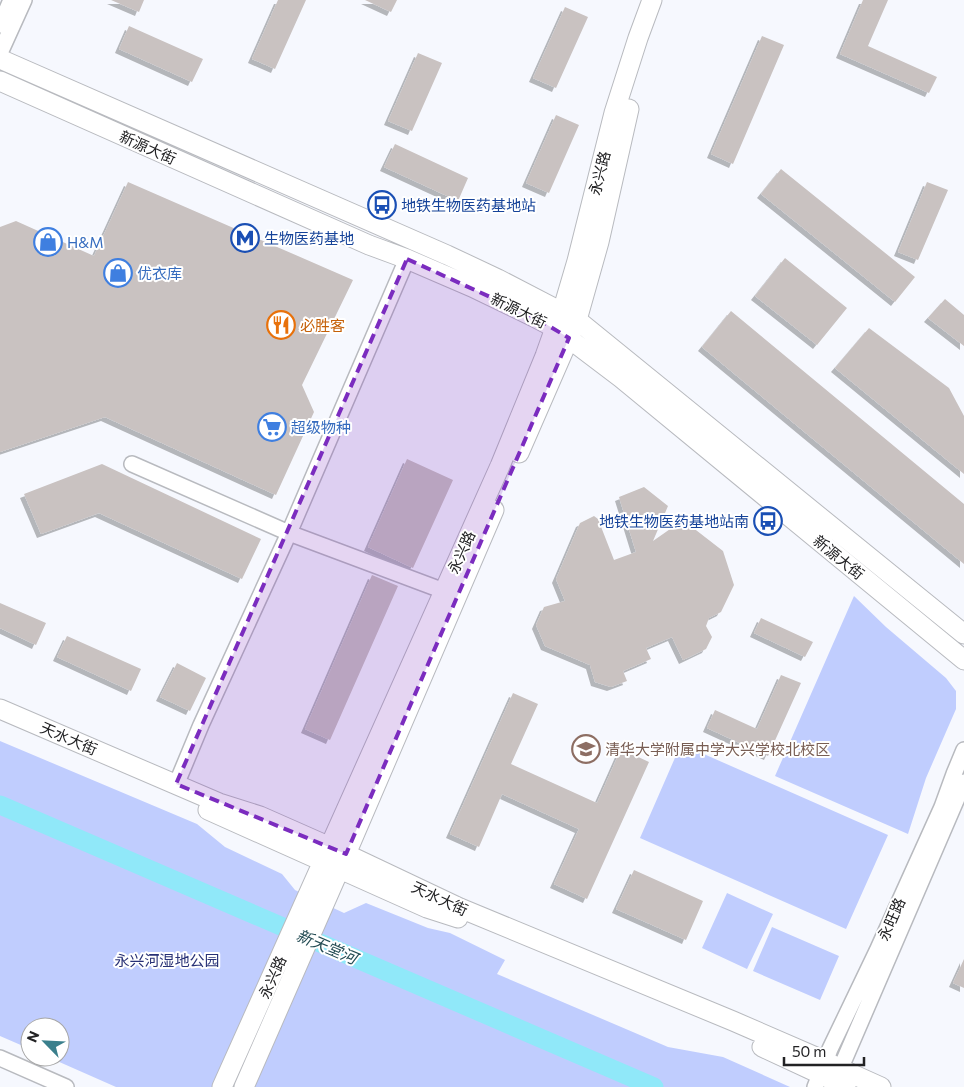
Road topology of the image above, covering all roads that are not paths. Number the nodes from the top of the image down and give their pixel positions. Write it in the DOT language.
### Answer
graph roads {
  1 [pos="11,0"];
  2 [pos="24,0"];
  3 [pos="652,0"];
  4 [pos="664,0"];
  5 [pos="0,25"];
  6 [pos="0,53"];
  7 [pos="0,59"];
  8 [pos="0,81"];
  9 [pos="407,259"];
  10 [pos="565,325"];
  11 [pos="132,464"];
  12 [pos="289,533"];
  13 [pos="444,591"];
  14 [pos="964,634"];
  15 [pos="964,660"];
  16 [pos="0,709"];
  17 [pos="0,722"];
  18 [pos="964,750"];
  19 [pos="964,782"];
  20 [pos="176,784"];
  21 [pos="335,858"];
  22 [pos="317,898"];
  23 [pos="0,1058"];
  24 [pos="831,1078"];
  25 [pos="66,1087"];
  26 [pos="222,1087"];
  27 [pos="244,1087"];
  28 [pos="881,1087"];
  1 -- 5 [label="street"];
  2 -- 6 [label="street"];
  3 -- 10 [label="main road, 永兴路"];
  4 -- 10 [label="main road, 永兴路"];
  7 -- 10 [label="main road, 新源大街"];
  8 -- 9 [label="main road, 新源大街"];
  9 -- 10 [label="main road, 新源大街"];
  9 -- 12 [label="street"];
  10 -- 13 [label="main road, 永兴路"];
  10 -- 14 [label="main road, 新源大街"];
  10 -- 15 [label="main road, 新源大街"];
  10 -- 21 [label="main road, 永兴路"];
  11 -- 12 [label="street"];
  12 -- 13 [label="street"];
  12 -- 20 [label="street"];
  13 -- 21 [label="main road, 永兴路"];
  16 -- 20 [label="main road, 天水大街"];
  17 -- 21 [label="main road, 天水大街"];
  18 -- 24 [label="street, 永旺路"];
  19 -- 24 [label="street, 永旺路"];
  20 -- 21 [label="main road, 天水大街"];
  21 -- 22 [label="main road, 永兴路"];
  21 -- 24 [label="main road, 天水大街"];
  22 -- 26 [label="main road, 永兴路"];
  22 -- 27 [label="main road, 永兴路"];
  23 -- 25 [label="street"];
  24 -- 28 [label="main road, 天水大街"];
}
